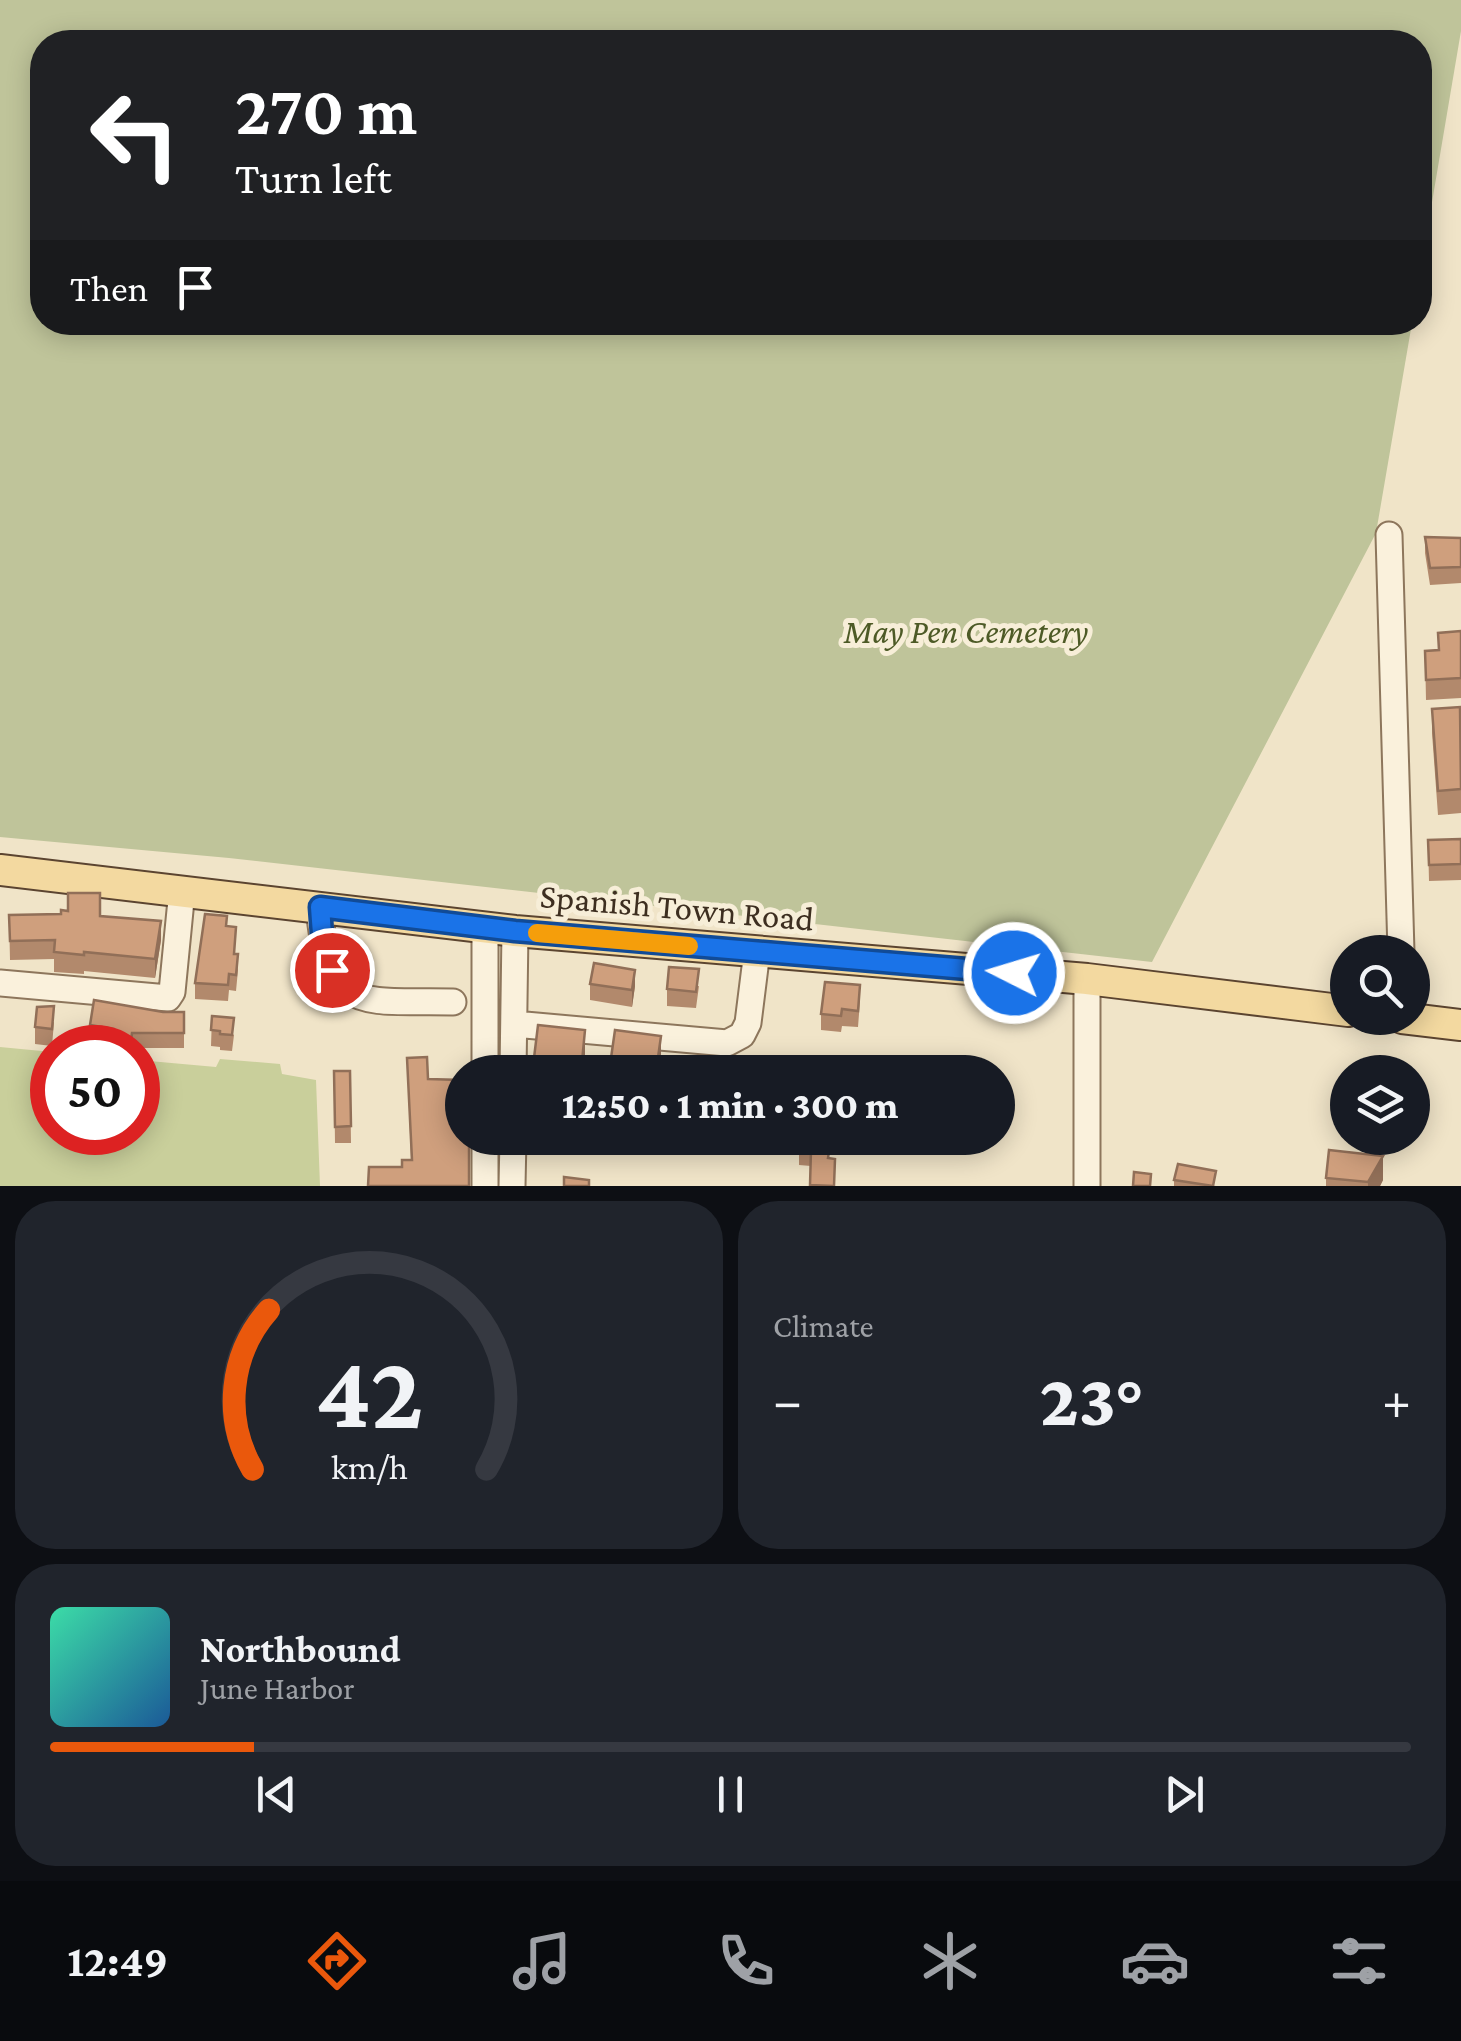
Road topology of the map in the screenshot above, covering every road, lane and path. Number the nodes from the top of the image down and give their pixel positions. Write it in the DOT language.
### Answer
graph roads {
  1 [pos="1389,535"];
  2 [pos="0,870"];
  3 [pos="182,890"];
  4 [pos="320,907"];
  5 [pos="500,929"];
  6 [pos="1401,935"];
  7 [pos="758,952"];
  8 [pos="1087,979"];
  9 [pos="0,983"];
  10 [pos="453,1002"];
  11 [pos="1330,1009"];
  12 [pos="1430,1021"];
  13 [pos="514,1024"];
  14 [pos="1461,1025"];
  15 [pos="487,1055"];
  16 [pos="513,1055"];
  17 [pos="485,1155"];
  18 [pos="512,1155"];
  19 [pos="485,1186"];
  20 [pos="512,1186"];
  21 [pos="1087,1186"];
  1 -- 6 [label="street"];
  2 -- 3 [label="main road, Spanish Town Road"];
  3 -- 4 [label="main road, Spanish Town Road"];
  3 -- 9 [label="street"];
  4 -- 5 [label="main road, Spanish Town Road"];
  4 -- 10 [label="street"];
  5 -- 7 [label="main road, Spanish Town Road"];
  5 -- 13 [label="street"];
  5 -- 15 [label="street"];
  7 -- 8 [label="main road, Spanish Town Road"];
  7 -- 13 [label="street"];
  8 -- 11 [label="main road, Spanish Town Road"];
  8 -- 21 [label="street"];
  12 -- 14 [label="main road"];
  13 -- 16 [label="street"];
  17 -- 19 [label="street"];
  18 -- 20 [label="street"];
}
